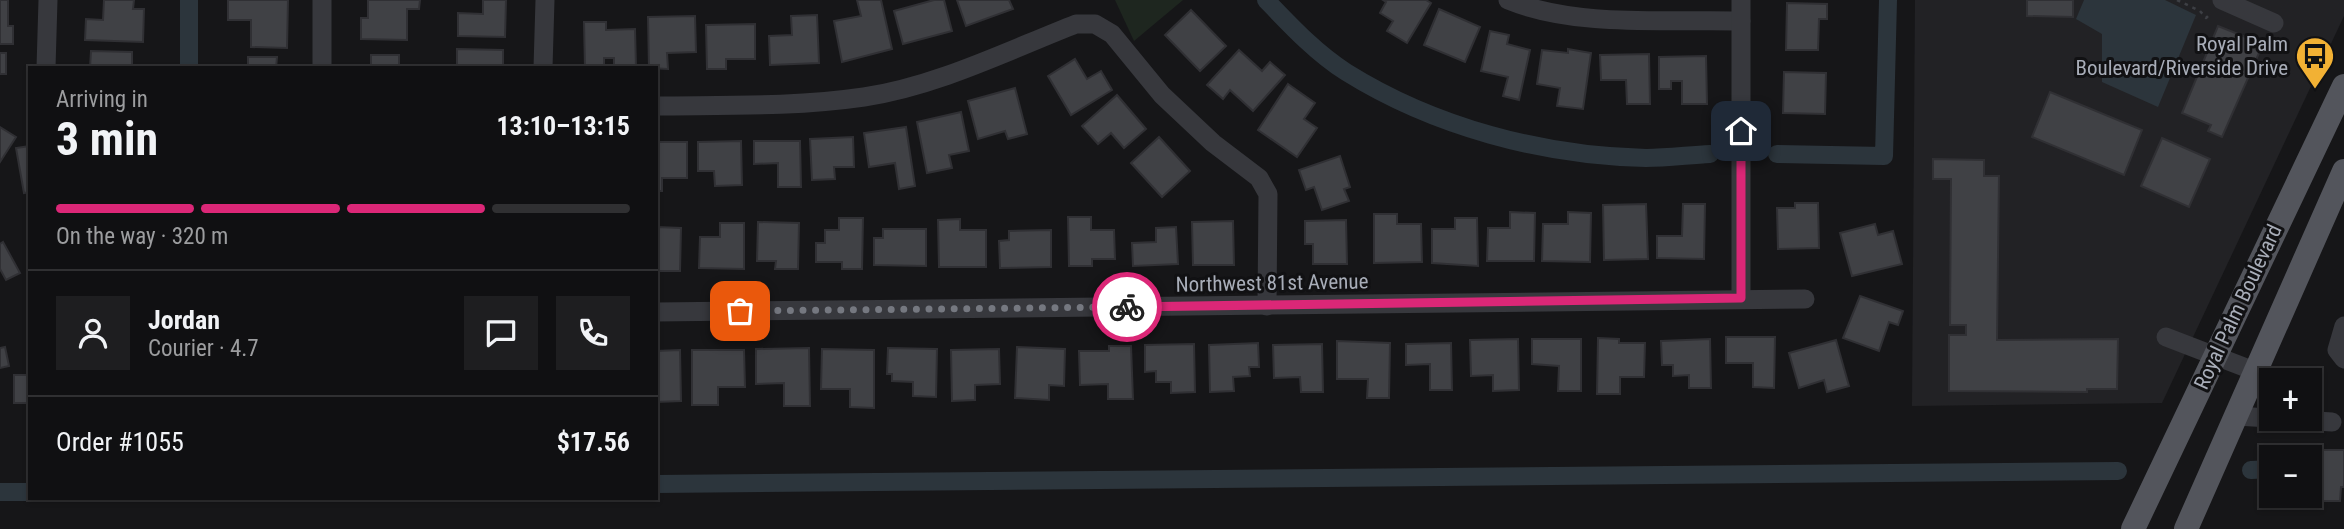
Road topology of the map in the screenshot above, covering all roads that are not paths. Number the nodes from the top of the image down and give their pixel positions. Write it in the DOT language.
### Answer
graph roads {
  1 [pos="48,0"];
  2 [pos="322,0"];
  3 [pos="545,0"];
  4 [pos="1508,0"];
  5 [pos="1741,0"];
  6 [pos="2222,0"];
  7 [pos="1741,20"];
  8 [pos="2274,23"];
  9 [pos="46,66"];
  10 [pos="322,66"];
  11 [pos="543,66"];
  12 [pos="2344,86"];
  13 [pos="658,106"];
  14 [pos="2344,171"];
  15 [pos="1741,298"];
  16 [pos="1805,299"];
  17 [pos="1267,306"];
  18 [pos="658,312"];
  19 [pos="2344,326"];
  20 [pos="2166,337"];
  21 [pos="2216,356"];
  22 [pos="2344,359"];
  23 [pos="2257,372"];
  24 [pos="2237,416"];
  25 [pos="2332,422"];
  26 [pos="2133,529"];
  27 [pos="2186,529"];
  1 -- 9 [label="street"];
  2 -- 10 [label="street"];
  3 -- 11 [label="street"];
  4 -- 7 [label="street"];
  5 -- 7 [label="street"];
  6 -- 8 [label="street"];
  7 -- 15 [label="street"];
  12 -- 21 [label="main road, Royal Palm Boulevard"];
  13 -- 17 [label="street"];
  14 -- 23 [label="main road, Royal Palm Boulevard"];
  15 -- 16 [label="street, Northwest 81st Avenue"];
  15 -- 17 [label="street, Northwest 81st Avenue"];
  17 -- 18 [label="street, Northwest 81st Avenue"];
  19 -- 22 [label="street"];
  20 -- 21 [label="street"];
  21 -- 23 [label="street"];
  21 -- 26 [label="main road, Royal Palm Boulevard"];
  23 -- 24 [label="main road, Royal Palm Boulevard"];
  24 -- 25 [label="street"];
  24 -- 27 [label="main road, Royal Palm Boulevard"];
}
